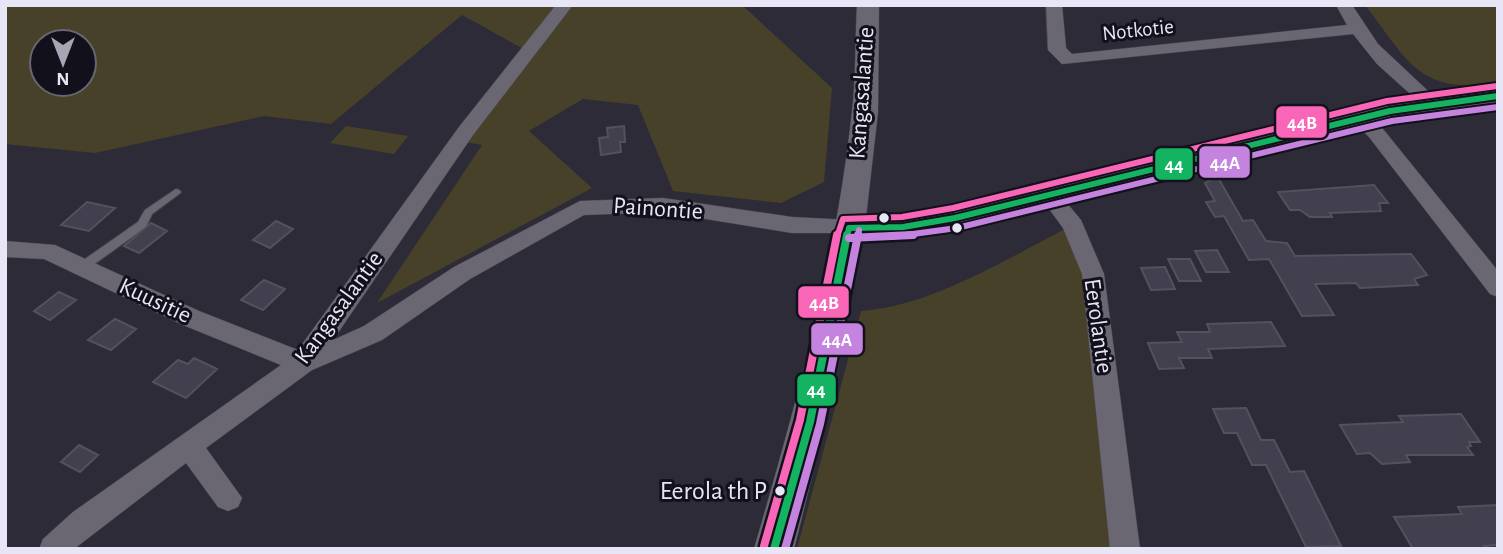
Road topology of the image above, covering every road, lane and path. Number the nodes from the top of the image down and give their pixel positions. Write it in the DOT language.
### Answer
graph roads {
  1 [pos="565,5"];
  2 [pos="868,5"];
  3 [pos="1054,5"];
  4 [pos="1344,5"];
  5 [pos="1356,29"];
  6 [pos="1498,96"];
  7 [pos="1434,105"];
  8 [pos="1360,119"];
  9 [pos="176,192"];
  10 [pos="1049,195"];
  11 [pos="849,228"];
  12 [pos="5,249"];
  13 [pos="82,267"];
  14 [pos="1498,288"];
  15 [pos="303,363"];
  16 [pos="189,446"];
  17 [pos="228,498"];
  18 [pos="53,549"];
  19 [pos="774,549"];
  20 [pos="1125,549"];
  1 -- 15 [label="street, Kangasalantie"];
  2 -- 11 [label="street, Kangasalantie"];
  3 -- 5 [label="street, Notkotie"];
  4 -- 5 [label="street"];
  5 -- 7 [label="street"];
  6 -- 7 [label="street"];
  7 -- 8 [label="street"];
  8 -- 10 [label="street"];
  8 -- 14 [label="street"];
  9 -- 13 [label="lane"];
  10 -- 11 [label="street, Painontie"];
  10 -- 20 [label="street, Eerolantie"];
  11 -- 15 [label="street, Painontie"];
  11 -- 19 [label="street, Kangasalantie"];
  12 -- 13 [label="street, Kuusitie"];
  13 -- 15 [label="street, Kuusitie"];
  15 -- 16 [label="street, Kangasalantie"];
  16 -- 17 [label="street"];
  16 -- 18 [label="street, Kangasalantie"];
}
